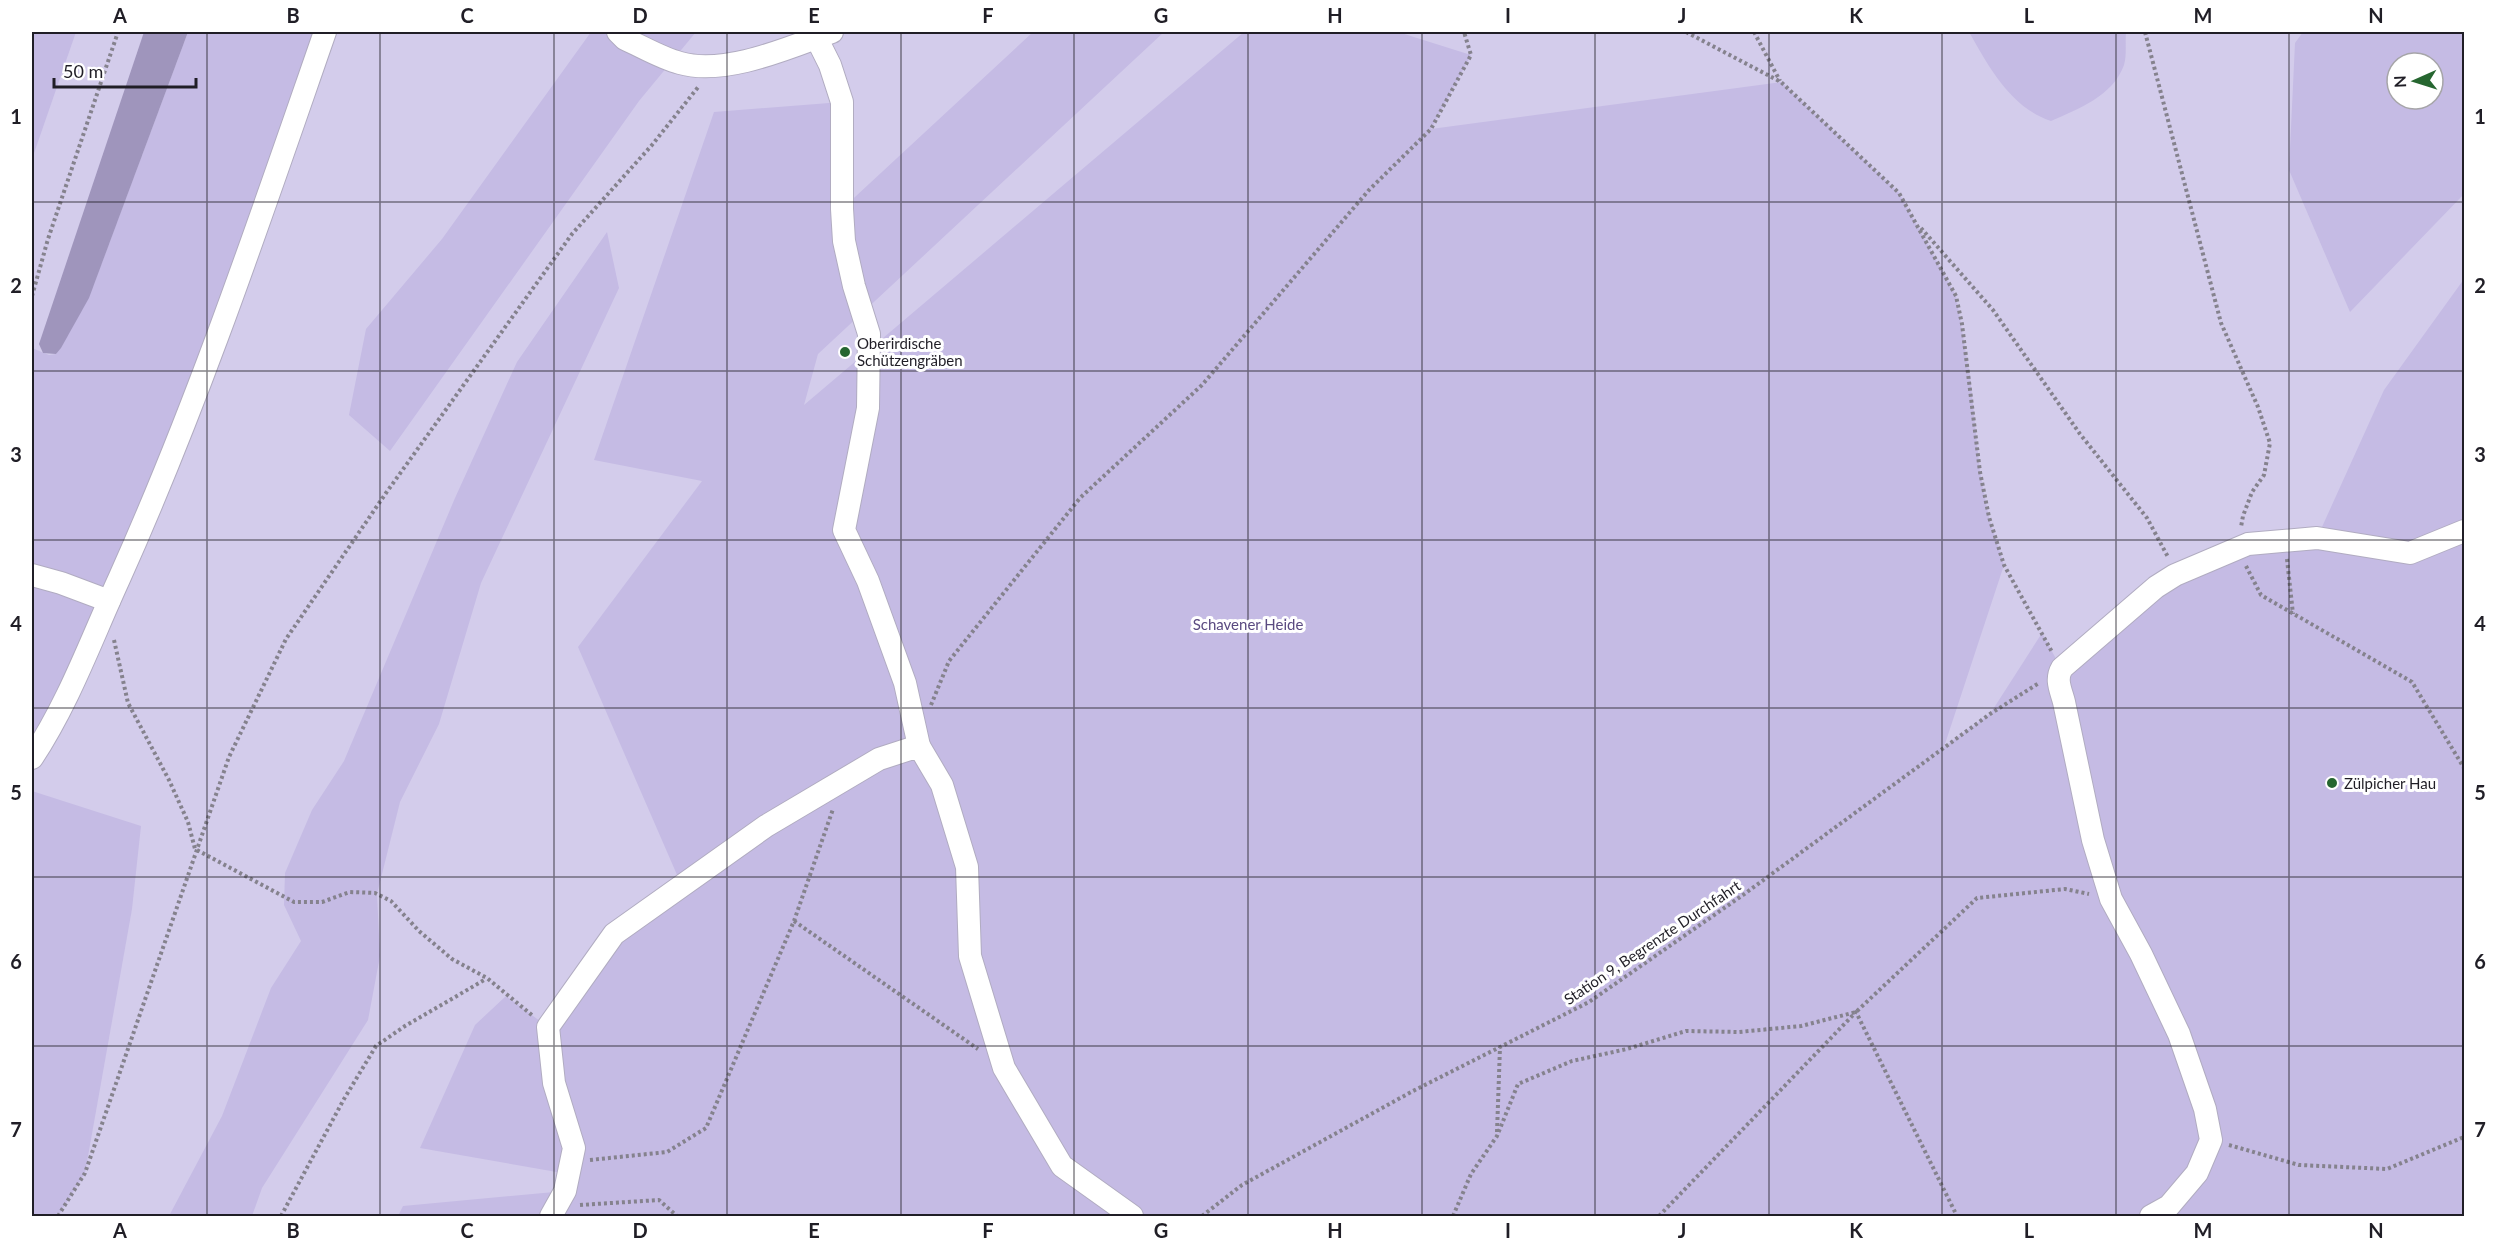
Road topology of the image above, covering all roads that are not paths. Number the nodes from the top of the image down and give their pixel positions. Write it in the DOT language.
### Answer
graph roads {
  1 [pos="325,32"];
  2 [pos="618,32"];
  3 [pos="824,34"];
  4 [pos="2464,531"];
  5 [pos="32,575"];
  6 [pos="109,601"];
  7 [pos="919,746"];
  8 [pos="32,758"];
  9 [pos="551,1216"];
  10 [pos="1132,1216"];
  11 [pos="2151,1216"];
  1 -- 6 [label="lane"];
  2 -- 3 [label="lane"];
  3 -- 7 [label="lane"];
  4 -- 11 [label="lane"];
  5 -- 6 [label="lane"];
  6 -- 8 [label="lane"];
  7 -- 9 [label="lane"];
  7 -- 10 [label="lane"];
}
